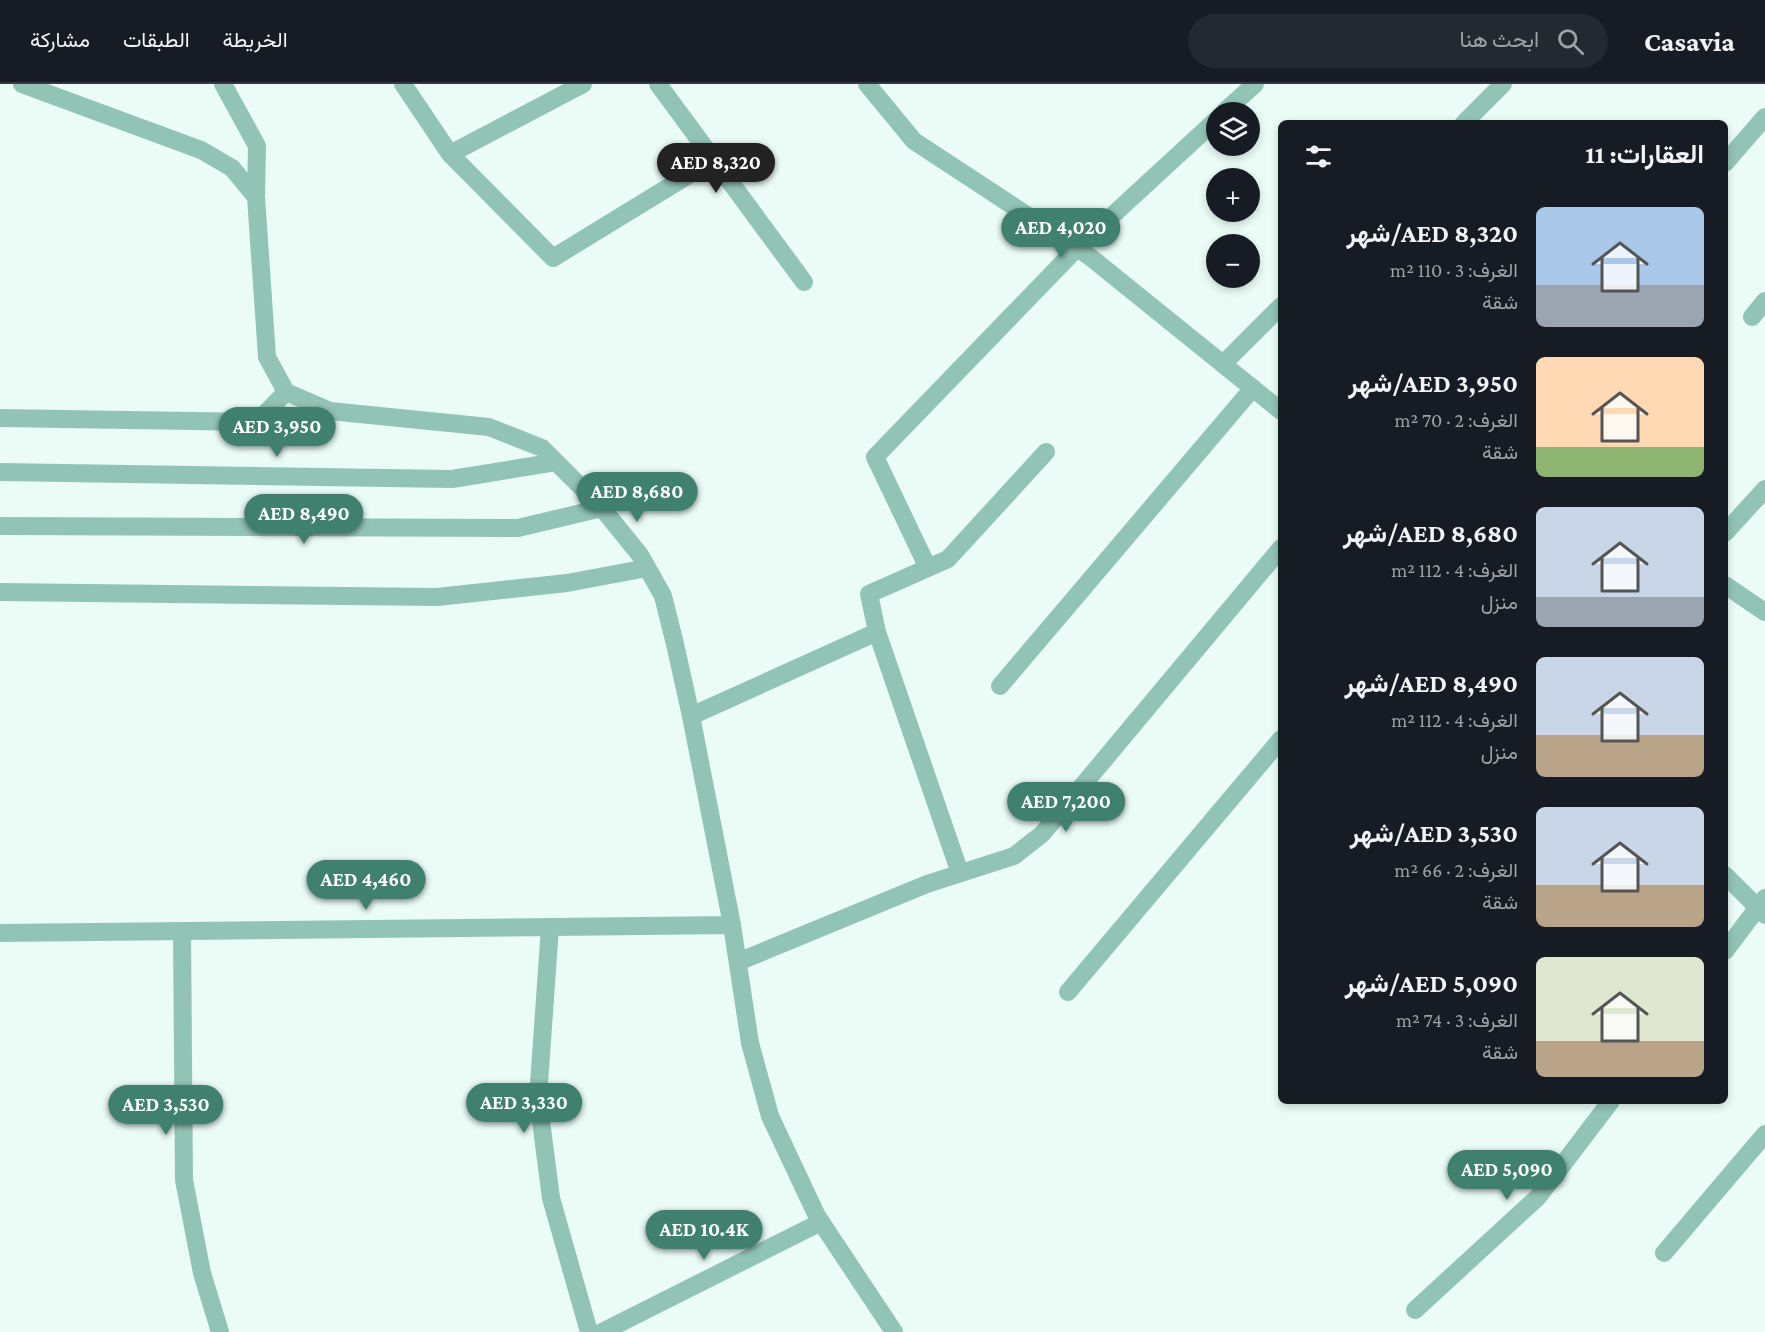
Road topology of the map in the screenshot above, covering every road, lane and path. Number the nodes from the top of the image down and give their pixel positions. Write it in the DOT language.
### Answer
graph roads {
  1 [pos="22,84"];
  2 [pos="223,84"];
  3 [pos="404,84"];
  4 [pos="583,84"];
  5 [pos="658,84"];
  6 [pos="867,84"];
  7 [pos="1255,84"];
  8 [pos="1503,84"];
  9 [pos="1235,102"];
  10 [pos="1765,117"];
  11 [pos="1467,120"];
  12 [pos="1206,129"];
  13 [pos="450,154"];
  14 [pos="713,159"];
  15 [pos="1728,160"];
  16 [pos="256,197"];
  17 [pos="1077,248"];
  18 [pos="804,282"];
  19 [pos="1765,301"];
  20 [pos="1278,309"];
  21 [pos="1752,317"];
  22 [pos="1223,364"];
  23 [pos="1253,388"];
  24 [pos="286,393"];
  25 [pos="1278,409"];
  26 [pos="0,418"];
  27 [pos="1046,452"];
  28 [pos="556,462"];
  29 [pos="0,472"];
  30 [pos="1765,489"];
  31 [pos="602,508"];
  32 [pos="0,526"];
  33 [pos="1728,530"];
  34 [pos="1278,552"];
  35 [pos="647,568"];
  36 [pos="928,568"];
  37 [pos="1728,587"];
  38 [pos="0,592"];
  39 [pos="1765,612"];
  40 [pos="877,632"];
  41 [pos="1000,686"];
  42 [pos="691,716"];
  43 [pos="1278,743"];
  44 [pos="960,873"];
  45 [pos="1728,878"];
  46 [pos="1763,907"];
  47 [pos="732,925"];
  48 [pos="550,927"];
  49 [pos="182,931"];
  50 [pos="0,933"];
  51 [pos="1728,948"];
  52 [pos="738,962"];
  53 [pos="1068,992"];
  54 [pos="1609,1104"];
  55 [pos="1765,1134"];
  56 [pos="821,1222"];
  57 [pos="1664,1253"];
  58 [pos="1414,1310"];
  59 [pos="220,1332"];
  60 [pos="589,1332"];
  61 [pos="602,1332"];
  62 [pos="894,1332"];
  1 -- 16 [label="street"];
  2 -- 16 [label="street"];
  3 -- 13 [label="street"];
  4 -- 13 [label="street"];
  5 -- 14 [label="street"];
  6 -- 17 [label="street"];
  7 -- 9 [label="street"];
  8 -- 11 [label="street"];
  10 -- 15 [label="street"];
  12 -- 17 [label="street"];
  13 -- 14 [label="street"];
  14 -- 18 [label="street"];
  16 -- 24 [label="street"];
  17 -- 22 [label="street"];
  17 -- 36 [label="street"];
  19 -- 21 [label="street"];
  20 -- 22 [label="street"];
  22 -- 23 [label="street"];
  23 -- 25 [label="street"];
  23 -- 41 [label="street"];
  24 -- 26 [label="street"];
  24 -- 28 [label="street"];
  27 -- 36 [label="street"];
  28 -- 29 [label="street"];
  28 -- 31 [label="street"];
  30 -- 33 [label="street"];
  31 -- 32 [label="street"];
  31 -- 35 [label="street"];
  34 -- 44 [label="street"];
  35 -- 38 [label="street"];
  35 -- 42 [label="street"];
  36 -- 40 [label="street"];
  37 -- 39 [label="street"];
  40 -- 42 [label="street"];
  40 -- 44 [label="street"];
  42 -- 47 [label="street"];
  43 -- 53 [label="street"];
  44 -- 52 [label="street"];
  45 -- 46 [label="street"];
  46 -- 51 [label="street"];
  47 -- 48 [label="street"];
  47 -- 52 [label="street"];
  48 -- 49 [label="street"];
  48 -- 60 [label="street"];
  49 -- 50 [label="street"];
  49 -- 59 [label="street"];
  52 -- 56 [label="street"];
  54 -- 58 [label="street"];
  55 -- 57 [label="street"];
  56 -- 61 [label="street"];
  56 -- 62 [label="street"];
}
